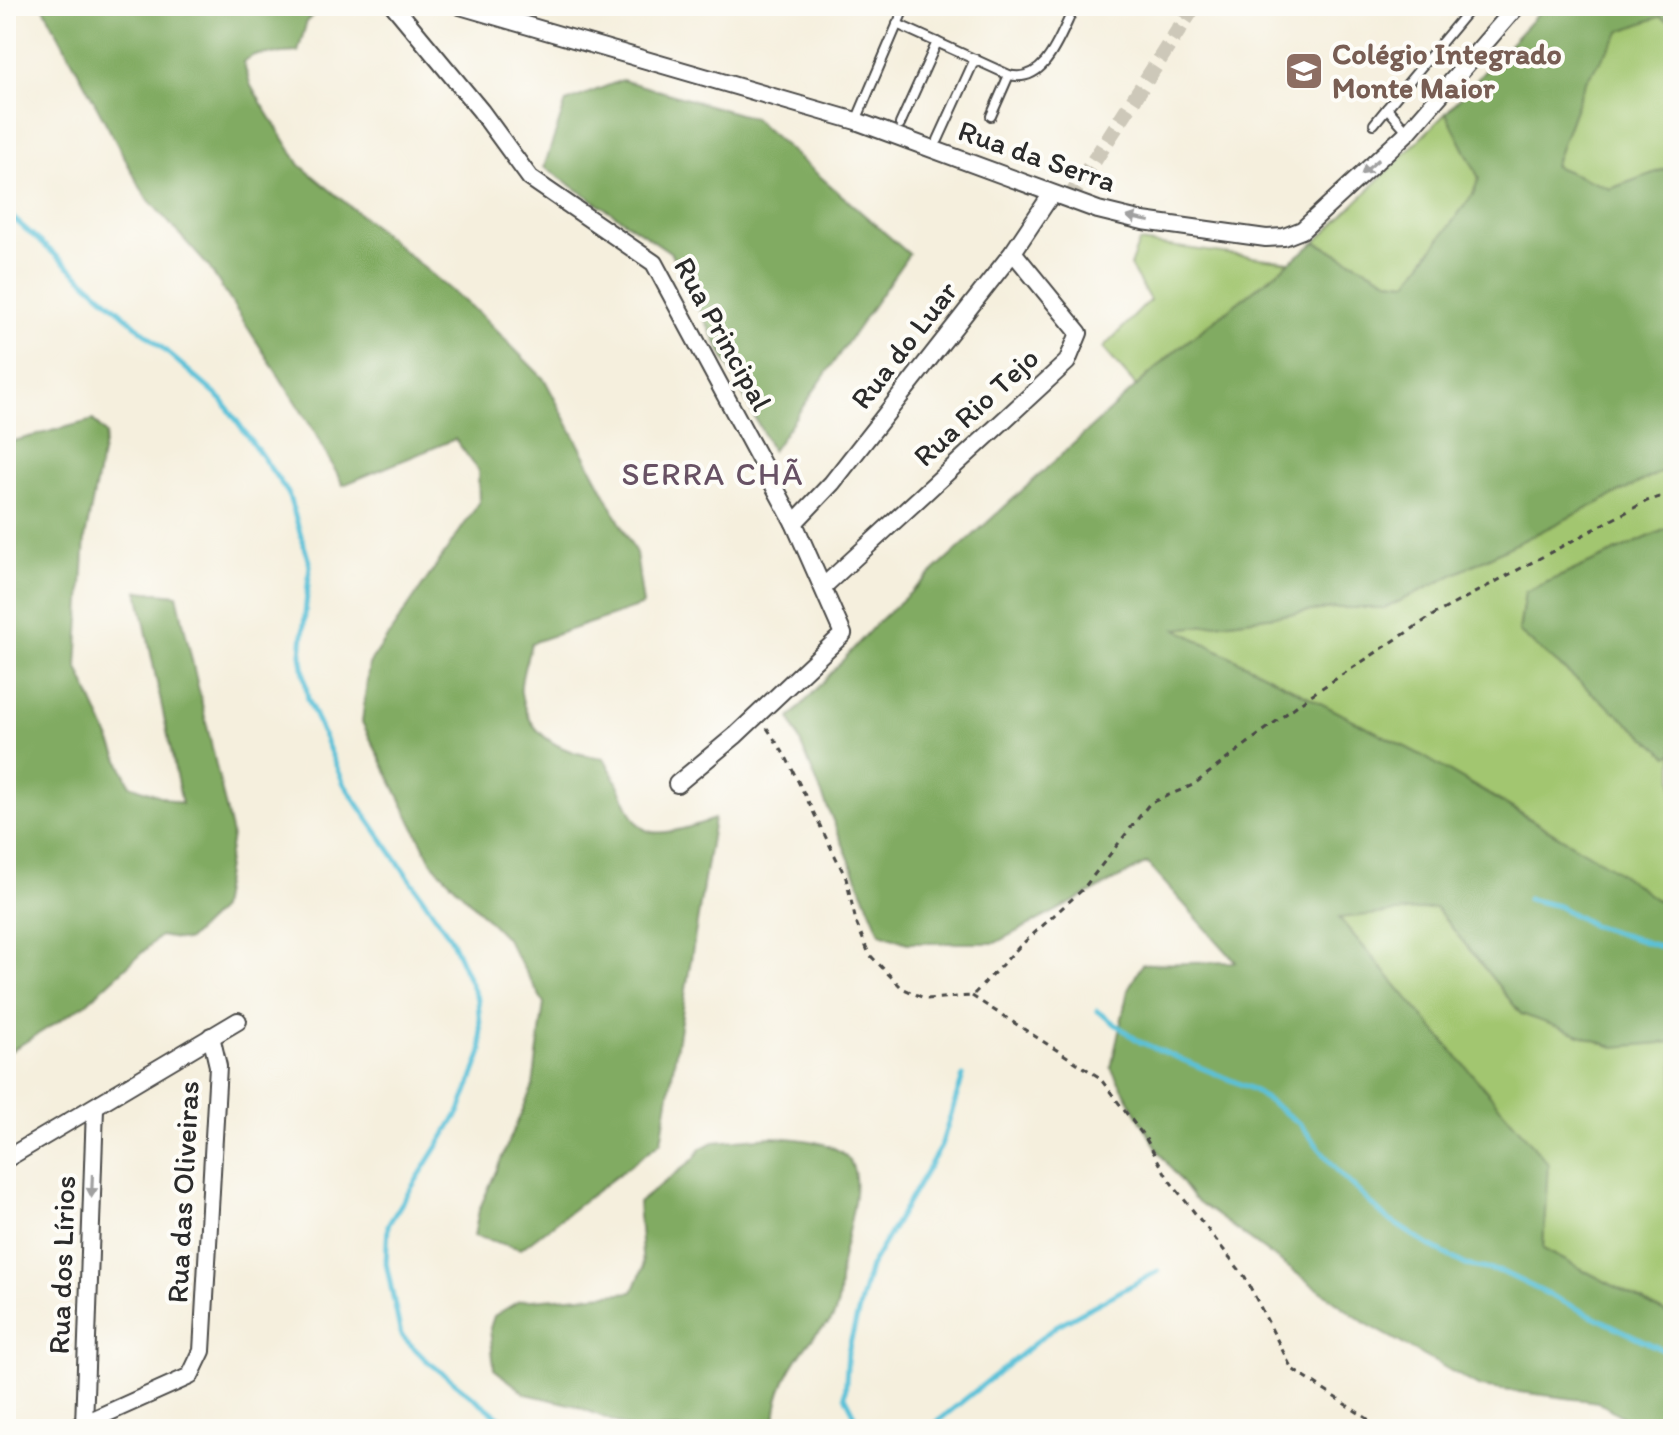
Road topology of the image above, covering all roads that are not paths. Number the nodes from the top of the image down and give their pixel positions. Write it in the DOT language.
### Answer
graph roads {
  1 [pos="394,6"];
  2 [pos="460,6"];
  3 [pos="1075,6"];
  4 [pos="1472,6"];
  5 [pos="1517,6"];
  6 [pos="500,10"];
  7 [pos="903,11"];
  8 [pos="897,24"];
  9 [pos="937,42"];
  10 [pos="975,59"];
  11 [pos="1009,75"];
  12 [pos="1387,108"];
  13 [pos="991,116"];
  14 [pos="856,121"];
  15 [pos="900,124"];
  16 [pos="1374,124"];
  17 [pos="1408,132"];
  18 [pos="938,140"];
  19 [pos="1051,195"];
  20 [pos="1013,252"];
  21 [pos="794,523"];
  22 [pos="824,586"];
  23 [pos="677,784"];
  24 [pos="238,1021"];
  25 [pos="211,1036"];
  26 [pos="95,1108"];
  27 [pos="6,1159"];
  28 [pos="78,1427"];
  1 -- 21 [label="street, Rua Principal"];
  2 -- 6 [label="street, Rua da Serra"];
  3 -- 11 [label="lane"];
  4 -- 12 [label="lane"];
  5 -- 17 [label="street, Rua da Serra"];
  6 -- 14 [label="street, Rua da Serra"];
  7 -- 8 [label="lane"];
  8 -- 9 [label="lane"];
  8 -- 14 [label="lane"];
  9 -- 10 [label="lane"];
  9 -- 15 [label="lane"];
  10 -- 11 [label="lane"];
  10 -- 18 [label="lane"];
  11 -- 13 [label="lane"];
  12 -- 16 [label="lane"];
  12 -- 17 [label="lane"];
  14 -- 19 [label="street, Rua da Serra"];
  17 -- 19 [label="street, Rua da Serra, one-way"];
  19 -- 20 [label="street, Rua do Luar"];
  20 -- 21 [label="street, Rua do Luar"];
  20 -- 22 [label="street, Rua Rio Tejo"];
  21 -- 22 [label="street, Rua Principal"];
  22 -- 23 [label="street, Rua Principal"];
  24 -- 25 [label="street"];
  25 -- 26 [label="street"];
  25 -- 28 [label="street, Rua das Oliveiras"];
  26 -- 27 [label="street"];
  26 -- 28 [label="street, Rua dos Lírios, one-way"];
}
